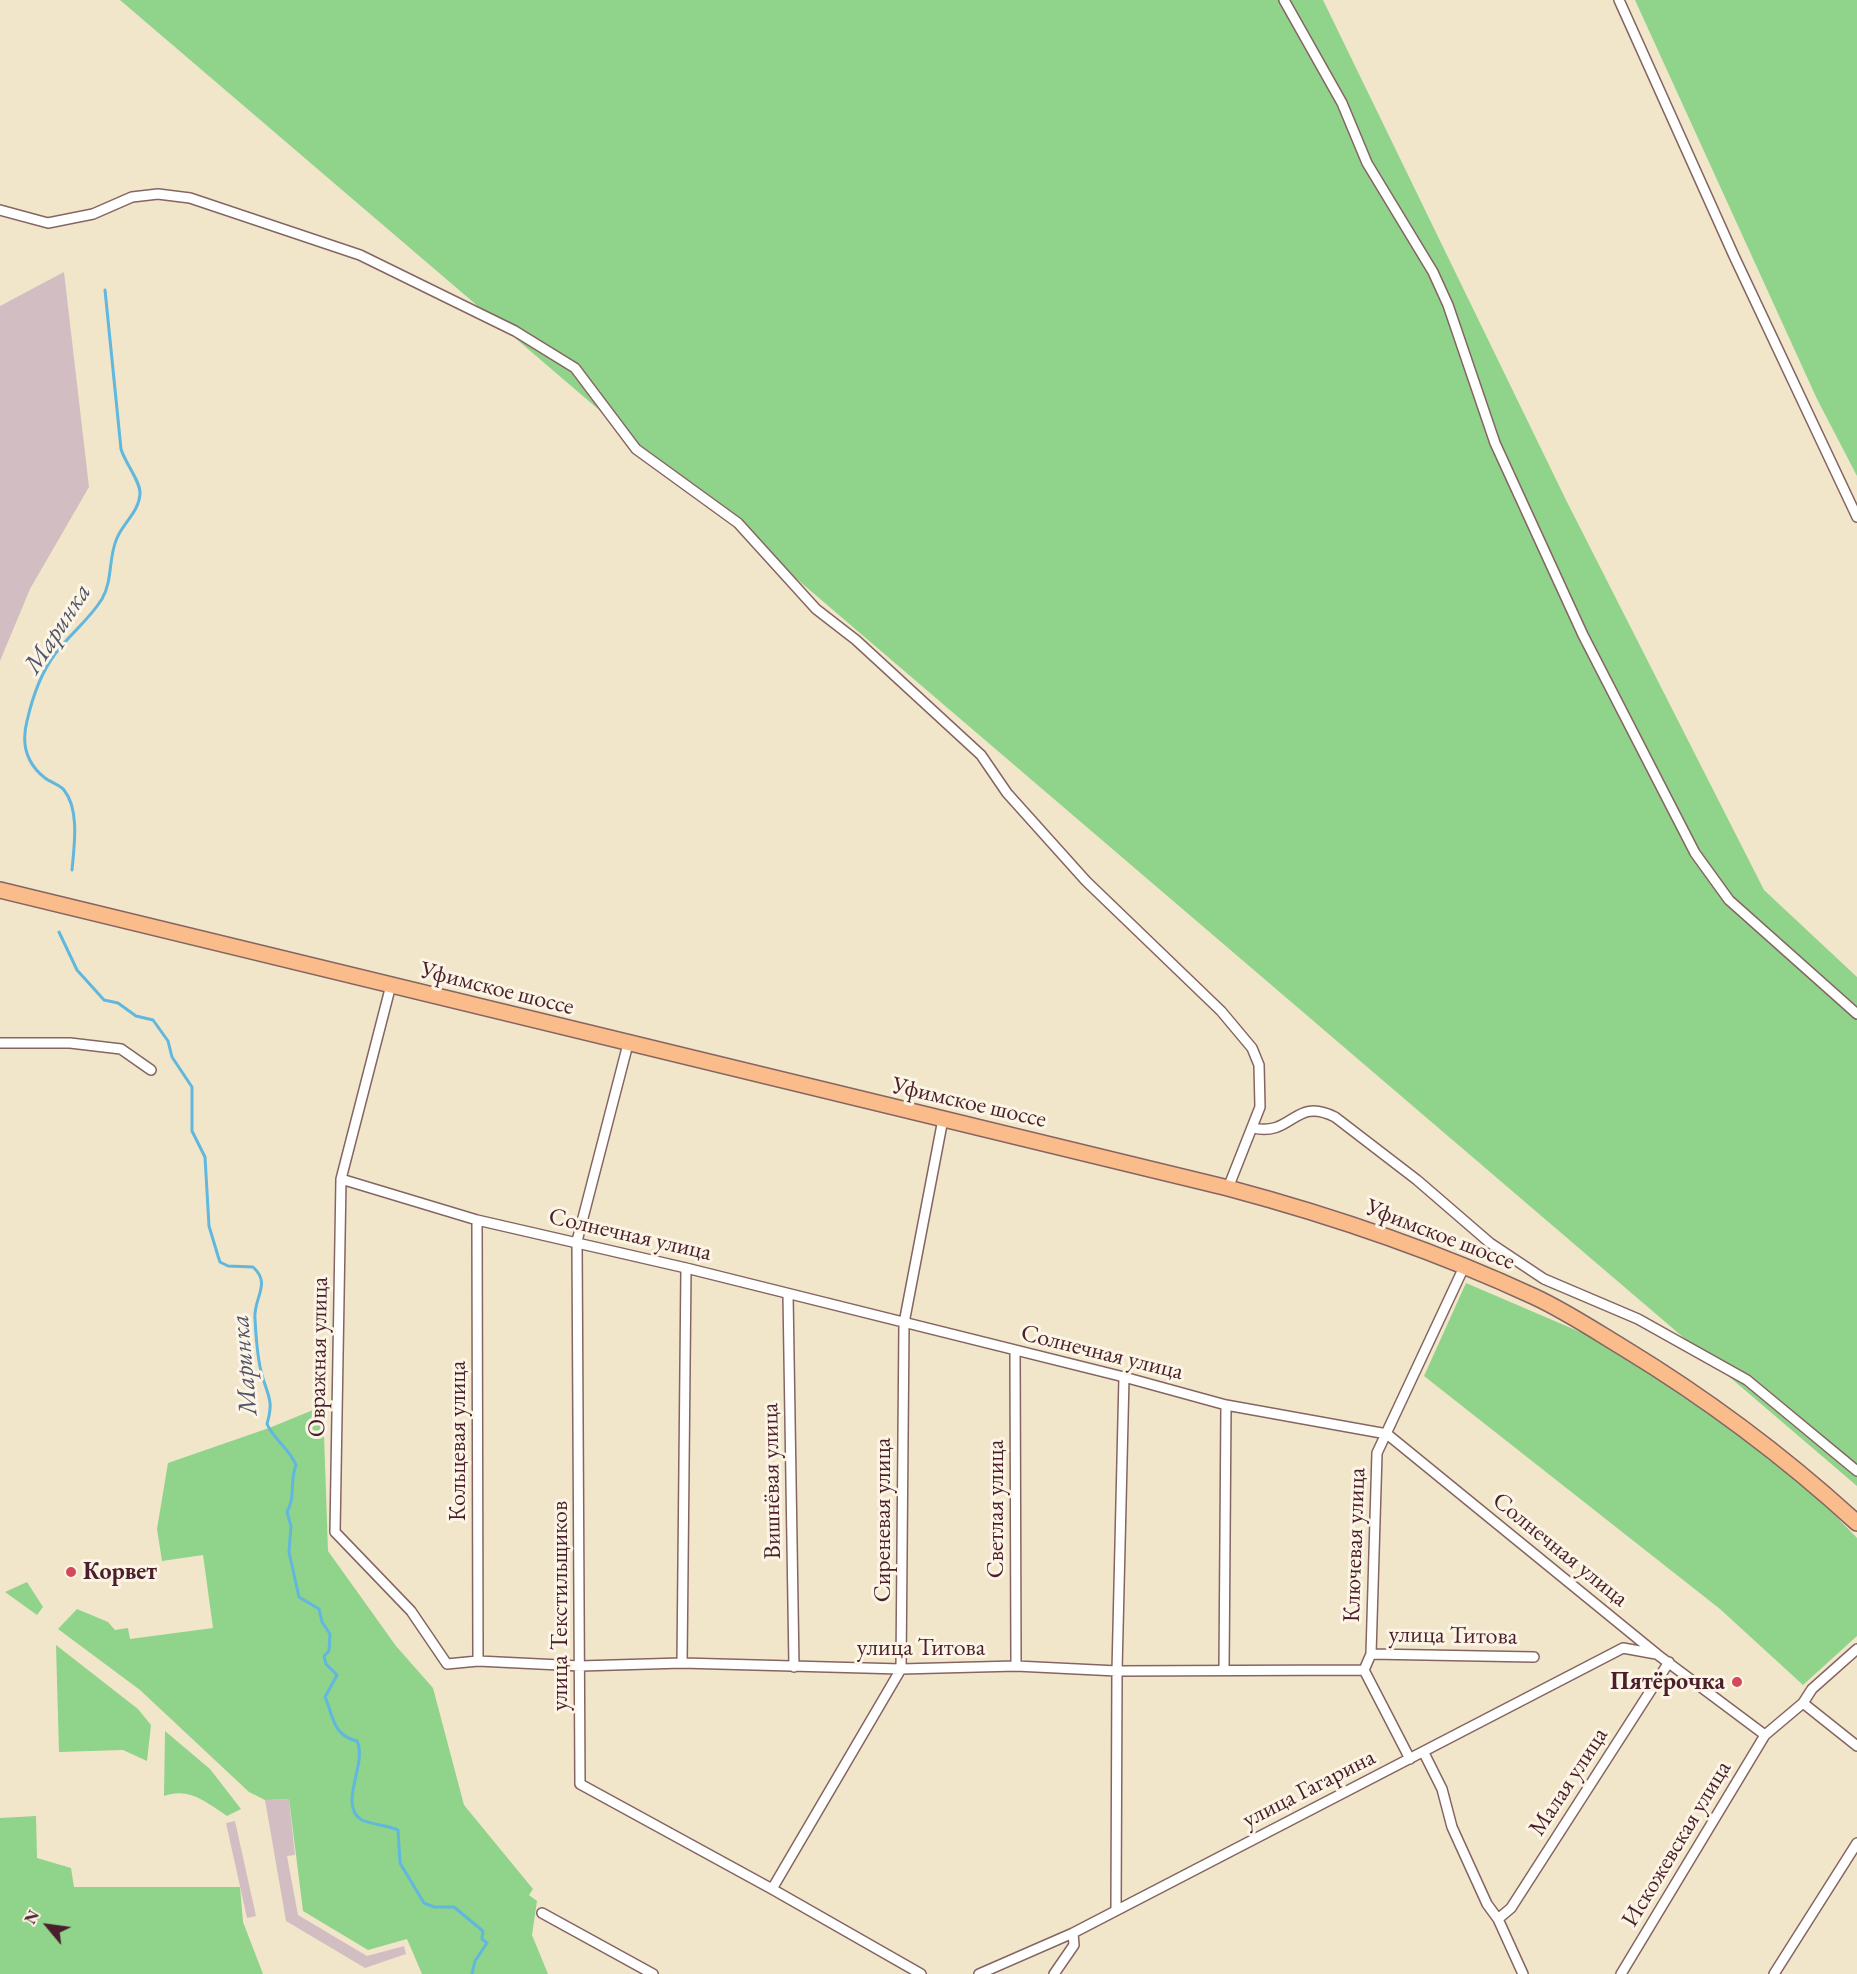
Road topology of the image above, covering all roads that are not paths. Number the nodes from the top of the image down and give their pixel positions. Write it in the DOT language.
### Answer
graph roads {
  1 [pos="1284,0"];
  2 [pos="1619,0"];
  3 [pos="0,210"];
  4 [pos="1857,517"];
  5 [pos="0,890"];
  6 [pos="391,985"];
  7 [pos="1857,1014"];
  8 [pos="0,1043"];
  9 [pos="628,1044"];
  10 [pos="151,1070"];
  11 [pos="943,1119"];
  12 [pos="1253,1128"];
  13 [pos="341,1179"];
  14 [pos="1228,1188"];
  15 [pos="477,1220"];
  16 [pos="577,1241"];
  17 [pos="1464,1267"];
  18 [pos="686,1268"];
  19 [pos="788,1294"];
  20 [pos="904,1323"];
  21 [pos="1016,1351"];
  22 [pos="1124,1377"];
  23 [pos="1226,1405"];
  24 [pos="1387,1434"];
  25 [pos="1857,1471"];
  26 [pos="1857,1523"];
  27 [pos="1857,1649"];
  28 [pos="1371,1654"];
  29 [pos="1658,1655"];
  30 [pos="1534,1657"];
  31 [pos="478,1662"];
  32 [pos="1669,1662"];
  33 [pos="682,1663"];
  34 [pos="580,1666"];
  35 [pos="794,1666"];
  36 [pos="1016,1666"];
  37 [pos="902,1669"];
  38 [pos="1224,1670"];
  39 [pos="1364,1670"];
  40 [pos="1117,1671"];
  41 [pos="1803,1703"];
  42 [pos="1765,1735"];
  43 [pos="1857,1746"];
  44 [pos="1424,1753"];
  45 [pos="1410,1759"];
  46 [pos="1857,1843"];
  47 [pos="772,1889"];
  48 [pos="1116,1910"];
  49 [pos="542,1913"];
  50 [pos="1498,1919"];
  51 [pos="1073,1933"];
  52 [pos="653,1974"];
  53 [pos="921,1974"];
  54 [pos="979,1974"];
  55 [pos="1054,1974"];
  56 [pos="1523,1974"];
  57 [pos="1621,1974"];
  58 [pos="1774,1974"];
  1 -- 7 [label="street"];
  2 -- 4 [label="street"];
  3 -- 12 [label="street"];
  5 -- 6 [label="main road, Уфимское шоссе"];
  6 -- 9 [label="main road, Уфимское шоссе"];
  6 -- 13 [label="street, Овражная улица"];
  8 -- 10 [label="street"];
  9 -- 11 [label="main road, Уфимское шоссе"];
  9 -- 16 [label="street, улица Текстильщиков"];
  11 -- 14 [label="main road, Уфимское шоссе"];
  11 -- 20 [label="street, Сиреневая улица"];
  12 -- 14 [label="street"];
  12 -- 25 [label="street"];
  13 -- 15 [label="street, Солнечная улица"];
  13 -- 31 [label="street, Овражная улица"];
  14 -- 17 [label="main road, Уфимское шоссе"];
  15 -- 16 [label="street, Солнечная улица"];
  15 -- 31 [label="street, Кольцевая улица"];
  16 -- 18 [label="street, Солнечная улица"];
  16 -- 34 [label="street, улица Текстильщиков"];
  17 -- 24 [label="street, Ключевая улица"];
  17 -- 26 [label="main road, Уфимское шоссе"];
  18 -- 19 [label="street, Солнечная улица"];
  18 -- 33 [label="street"];
  19 -- 20 [label="street, Солнечная улица"];
  19 -- 35 [label="street, Вишнёвая улица"];
  20 -- 21 [label="street, Солнечная улица"];
  20 -- 37 [label="street, Сиреневая улица"];
  21 -- 22 [label="street, Солнечная улица"];
  21 -- 36 [label="street, Светлая улица"];
  22 -- 23 [label="street, Солнечная улица"];
  22 -- 40 [label="street"];
  23 -- 24 [label="street, Солнечная улица"];
  23 -- 38 [label="street"];
  24 -- 28 [label="street, Ключевая улица"];
  24 -- 29 [label="street, Солнечная улица"];
  27 -- 41 [label="street, Искожевская улица"];
  28 -- 30 [label="street, улица Титова"];
  28 -- 39 [label="street, Ключевая улица"];
  29 -- 32 [label="street, Солнечная улица"];
  29 -- 44 [label="street, улица Гагарина"];
  31 -- 34 [label="street, улица Титова"];
  32 -- 42 [label="street, Солнечная улица"];
  32 -- 50 [label="street, Малая улица"];
  33 -- 34 [label="street, улица Титова"];
  33 -- 35 [label="street, улица Титова"];
  34 -- 47 [label="street, улица Текстильщиков"];
  35 -- 37 [label="street, улица Титова"];
  36 -- 37 [label="street, улица Титова"];
  36 -- 40 [label="street, улица Титова"];
  37 -- 47 [label="street"];
  38 -- 39 [label="street, улица Титова"];
  38 -- 40 [label="street, улица Титова"];
  39 -- 45 [label="street"];
  40 -- 48 [label="street"];
  41 -- 42 [label="street, Искожевская улица"];
  41 -- 43 [label="street"];
  42 -- 57 [label="street, Искожевская улица"];
  44 -- 45 [label="street, улица Гагарина"];
  44 -- 50 [label="street"];
  45 -- 48 [label="street, улица Гагарина"];
  46 -- 58 [label="street"];
  47 -- 53 [label="street, улица Текстильщиков"];
  48 -- 51 [label="street, улица Гагарина"];
  49 -- 52 [label="street"];
  50 -- 56 [label="street"];
  51 -- 54 [label="street, улица Гагарина"];
  51 -- 55 [label="street"];
}
